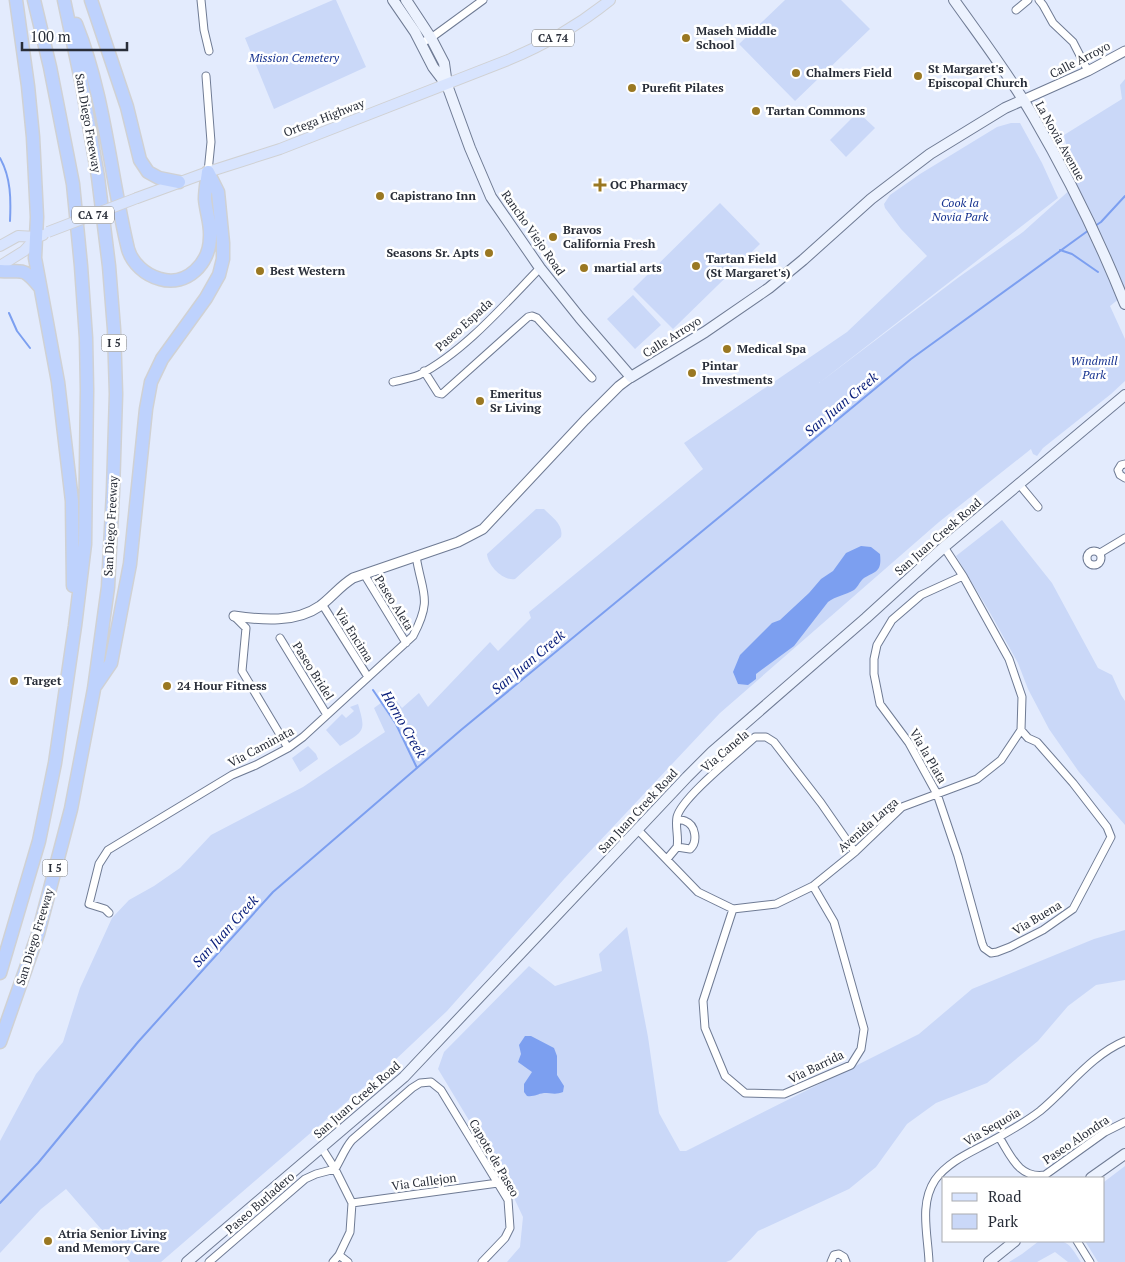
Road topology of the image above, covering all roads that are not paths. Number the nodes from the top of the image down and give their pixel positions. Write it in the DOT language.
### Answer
graph roads {
  1 [pos="16,0"];
  2 [pos="34,0"];
  3 [pos="65,0"];
  4 [pos="91,0"];
  5 [pos="201,0"];
  6 [pos="393,0"];
  7 [pos="406,0"];
  8 [pos="483,0"];
  9 [pos="610,0"];
  10 [pos="954,0"];
  11 [pos="1028,0"];
  12 [pos="1039,0"];
  13 [pos="1016,10"];
  14 [pos="431,38"];
  15 [pos="421,42"];
  16 [pos="209,50"];
  17 [pos="1125,51"];
  18 [pos="1088,71"];
  19 [pos="206,76"];
  20 [pos="447,84"];
  21 [pos="1023,100"];
  22 [pos="208,172"];
  23 [pos="179,182"];
  24 [pos="43,235"];
  25 [pos="0,246"];
  26 [pos="0,266"];
  27 [pos="540,268"];
  28 [pos="0,271"];
  29 [pos="39,286"];
  30 [pos="1125,304"];
  31 [pos="424,371"];
  32 [pos="631,377"];
  33 [pos="592,378"];
  34 [pos="393,382"];
  35 [pos="1125,396"];
  36 [pos="1125,464"];
  37 [pos="1125,478"];
  38 [pos="1019,484"];
  39 [pos="1038,507"];
  40 [pos="1125,538"];
  41 [pos="944,547"];
  42 [pos="1100,553"];
  43 [pos="416,556"];
  44 [pos="364,574"];
  45 [pos="963,576"];
  46 [pos="322,604"];
  47 [pos="234,616"];
  48 [pos="75,626"];
  49 [pos="280,638"];
  50 [pos="406,642"];
  51 [pos="368,678"];
  52 [pos="94,689"];
  53 [pos="327,715"];
  54 [pos="1021,730"];
  55 [pos="288,748"];
  56 [pos="937,794"];
  57 [pos="677,820"];
  58 [pos="638,830"];
  59 [pos="677,848"];
  60 [pos="855,852"];
  61 [pos="667,860"];
  62 [pos="813,886"];
  63 [pos="733,909"];
  64 [pos="109,913"];
  65 [pos="0,973"];
  66 [pos="1125,1041"];
  67 [pos="0,1042"];
  68 [pos="1125,1122"];
  69 [pos="999,1137"];
  70 [pos="321,1148"];
  71 [pos="1125,1154"];
  72 [pos="335,1169"];
  73 [pos="1027,1176"];
  74 [pos="1092,1177"];
  75 [pos="498,1183"];
  76 [pos="352,1203"];
  77 [pos="1014,1242"];
  78 [pos="1078,1242"];
  79 [pos="339,1256"];
  80 [pos="187,1262"];
  81 [pos="209,1262"];
  82 [pos="333,1262"];
  83 [pos="348,1262"];
  84 [pos="482,1262"];
  85 [pos="831,1262"];
  86 [pos="846,1262"];
  87 [pos="929,1262"];
  88 [pos="989,1262"];
  89 [pos="1090,1262"];
  1 -- 24 [label="highway"];
  2 -- 48 [label="highway, San Diego Freeway / I 5"];
  3 -- 22 [label="highway"];
  3 -- 52 [label="highway, San Diego Freeway / I 5"];
  4 -- 23 [label="highway"];
  5 -- 16 [label="street"];
  6 -- 15 [label="main road, Rancho Viejo Road"];
  7 -- 14 [label="main road, Rancho Viejo Road"];
  8 -- 14 [label="street"];
  9 -- 20 [label="main road, Ortega Highway / CA 74"];
  10 -- 21 [label="main road, La Novia Avenue"];
  11 -- 13 [label="street"];
  12 -- 18 [label="street"];
  14 -- 15 [label="street"];
  14 -- 20 [label="main road, Rancho Viejo Road"];
  15 -- 20 [label="main road, Rancho Viejo Road"];
  17 -- 18 [label="street, Calle Arroyo"];
  18 -- 21 [label="street, Calle Arroyo"];
  19 -- 22 [label="street"];
  20 -- 22 [label="main road, Ortega Highway / CA 74"];
  20 -- 27 [label="main road, Rancho Viejo Road"];
  21 -- 30 [label="main road, La Novia Avenue"];
  21 -- 32 [label="main road, Calle Arroyo"];
  22 -- 23 [label="main road, Ortega Highway / CA 74"];
  22 -- 52 [label="highway"];
  23 -- 24 [label="main road, Ortega Highway / CA 74, bridge"];
  24 -- 25 [label="main road, Ortega Highway"];
  24 -- 26 [label="main road, Ortega Highway"];
  24 -- 29 [label="highway"];
  27 -- 31 [label="street, Paseo Espada"];
  27 -- 32 [label="main road, Rancho Viejo Road"];
  28 -- 29 [label="highway"];
  29 -- 48 [label="highway"];
  31 -- 33 [label="street"];
  31 -- 34 [label="street, Paseo Espada"];
  32 -- 43 [label="street, Calle Arroyo"];
  35 -- 38 [label="main road, San Juan Creek Road"];
  36 -- 37 [label="street"];
  38 -- 39 [label="street"];
  38 -- 41 [label="main road, San Juan Creek Road"];
  40 -- 42 [label="street"];
  41 -- 45 [label="street"];
  41 -- 58 [label="main road, San Juan Creek Road"];
  43 -- 44 [label="street, Calle Arroyo"];
  43 -- 50 [label="street, Via Caminata"];
  44 -- 46 [label="street, Calle Arroyo"];
  44 -- 50 [label="street, Paseo Aleta"];
  45 -- 54 [label="street"];
  45 -- 56 [label="street, Via la Plata"];
  46 -- 47 [label="street, Calle Arroyo"];
  46 -- 51 [label="street, Via Encima"];
  47 -- 55 [label="street"];
  48 -- 65 [label="highway, San Diego Freeway / I 5"];
  49 -- 53 [label="street, Paseo Bridel"];
  50 -- 51 [label="street, Via Caminata"];
  51 -- 53 [label="street, Via Caminata"];
  52 -- 67 [label="highway, San Diego Freeway / I 5"];
  53 -- 55 [label="street, Via Caminata"];
  54 -- 56 [label="street, Avenida Larga"];
  54 -- 56 [label="street, Via Buena"];
  55 -- 64 [label="street, Via Caminata"];
  56 -- 60 [label="street, Avenida Larga"];
  57 -- 59 [label="street, Via Canela"];
  57 -- 59 [label="street"];
  57 -- 60 [label="street, Via Canela"];
  58 -- 61 [label="street"];
  58 -- 70 [label="main road, San Juan Creek Road"];
  59 -- 61 [label="street"];
  60 -- 62 [label="street, Avenida Larga"];
  61 -- 63 [label="street"];
  62 -- 63 [label="street, Avenida Larga"];
  62 -- 63 [label="street, Via Barrida"];
  66 -- 69 [label="street, Via Sequoia"];
  68 -- 73 [label="street, Paseo Alondra"];
  69 -- 73 [label="street, Paseo Alondra"];
  69 -- 87 [label="street, Via Sequoia"];
  70 -- 72 [label="street"];
  70 -- 80 [label="main road, San Juan Creek Road"];
  71 -- 74 [label="main road"];
  72 -- 75 [label="street, Capote de Paseo"];
  72 -- 76 [label="street"];
  72 -- 81 [label="street, Paseo Burladero"];
  75 -- 76 [label="street, Via Callejon"];
  75 -- 84 [label="street, Capote de Paseo"];
  76 -- 79 [label="street"];
  77 -- 88 [label="main road"];
  78 -- 89 [label="street"];
  79 -- 82 [label="street"];
  79 -- 83 [label="street"];
  85 -- 86 [label="street"];
}
